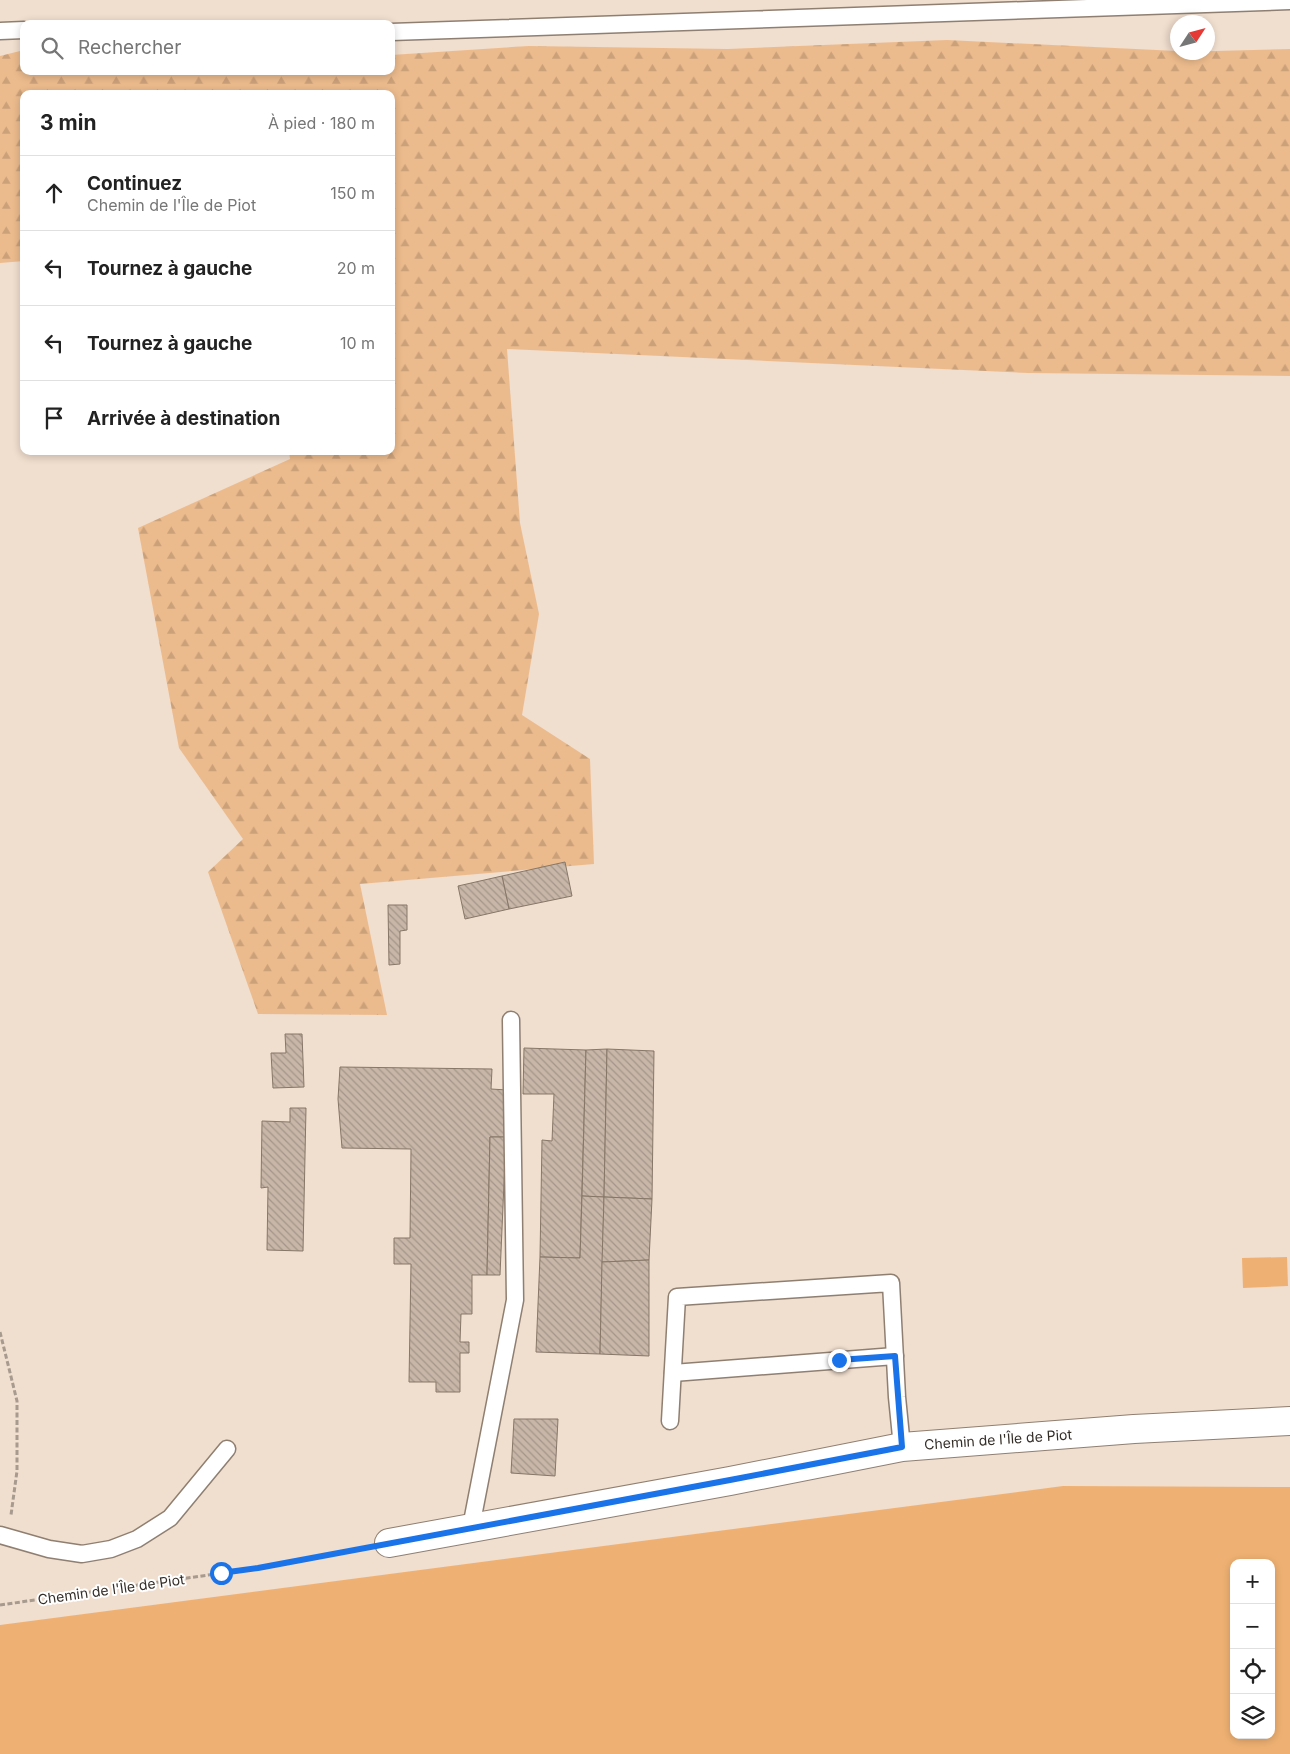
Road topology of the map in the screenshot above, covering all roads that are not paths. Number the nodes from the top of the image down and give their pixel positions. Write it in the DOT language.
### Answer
graph roads {
  1 [pos="1290,1"];
  2 [pos="20,30"];
  3 [pos="0,31"];
  4 [pos="395,32"];
  5 [pos="511,1020"];
  6 [pos="895,1356"];
  7 [pos="673,1373"];
  8 [pos="670,1421"];
  9 [pos="1290,1421"];
  10 [pos="902,1447"];
  11 [pos="228,1450"];
  12 [pos="471,1527"];
  13 [pos="0,1535"];
  14 [pos="389,1543"];
  1 -- 4 [label="lane"];
  2 -- 3 [label="lane"];
  5 -- 12 [label="lane"];
  6 -- 7 [label="lane"];
  6 -- 7 [label="lane"];
  6 -- 10 [label="lane"];
  7 -- 8 [label="lane"];
  9 -- 10 [label="street, Chemin de l'Île de Piot"];
  10 -- 12 [label="street, Chemin de l'Île de Piot"];
  11 -- 13 [label="lane"];
  12 -- 14 [label="street, Chemin de l'Île de Piot"];
}
